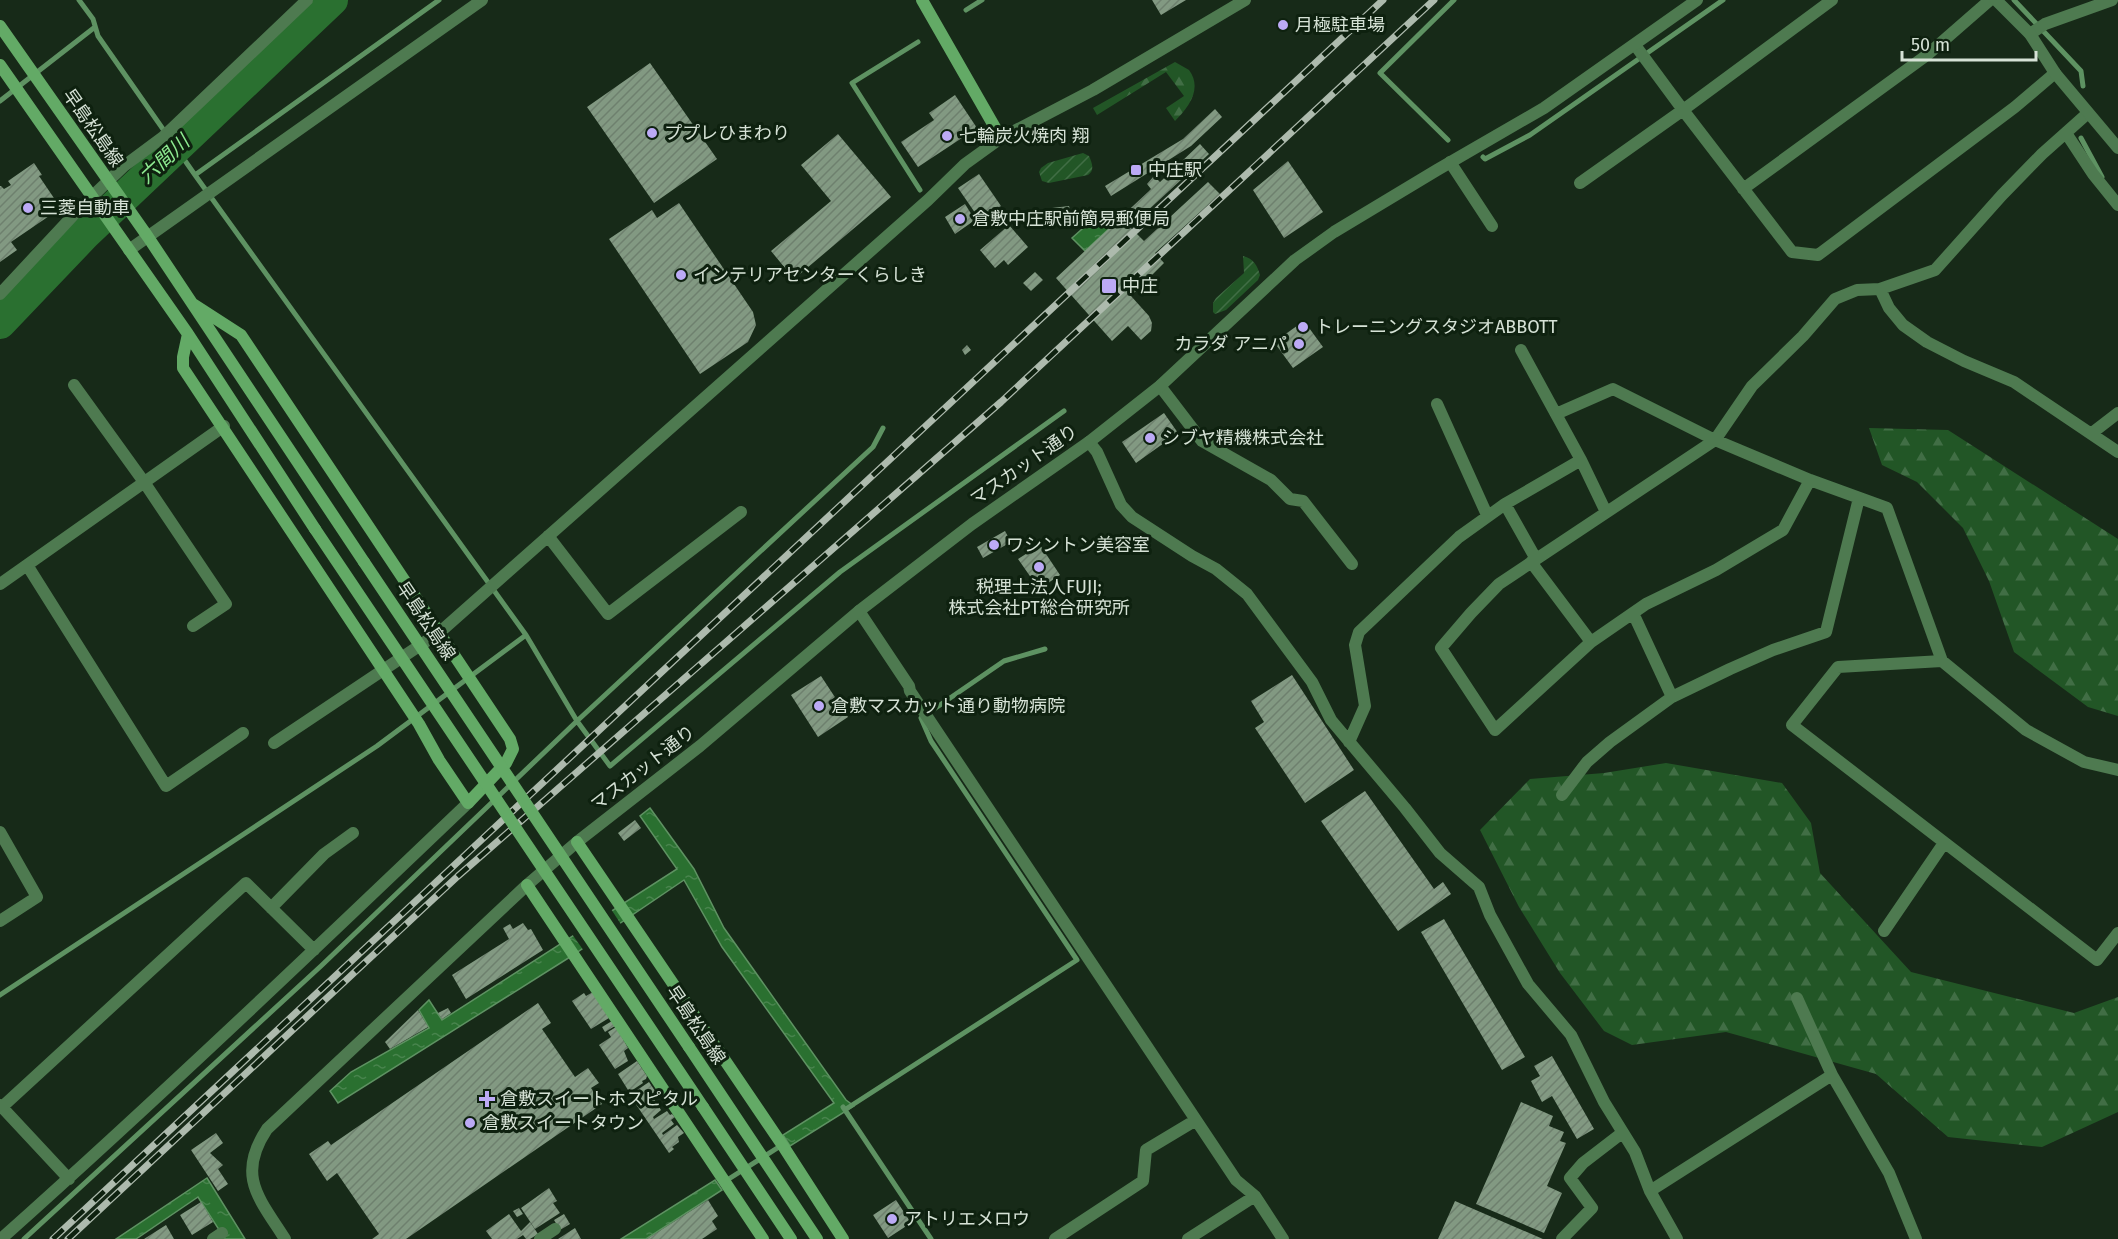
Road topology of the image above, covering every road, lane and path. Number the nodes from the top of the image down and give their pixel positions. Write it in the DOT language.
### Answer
graph roads {
  1 [pos="307,0"];
  2 [pos="482,0"];
  3 [pos="922,0"];
  4 [pos="1245,0"];
  5 [pos="1697,0"];
  6 [pos="1832,0"];
  7 [pos="1989,0"];
  8 [pos="1996,0"];
  9 [pos="2112,0"];
  10 [pos="0,26"];
  11 [pos="2037,29"];
  12 [pos="1641,53"];
  13 [pos="0,65"];
  14 [pos="2055,73"];
  15 [pos="1683,110"];
  16 [pos="2088,113"];
  17 [pos="2066,133"];
  18 [pos="1000,138"];
  19 [pos="2118,148"];
  20 [pos="1450,162"];
  21 [pos="1580,183"];
  22 [pos="111,185"];
  23 [pos="1743,189"];
  24 [pos="94,201"];
  25 [pos="2118,205"];
  26 [pos="1492,226"];
  27 [pos="148,237"];
  28 [pos="129,250"];
  29 [pos="1880,289"];
  30 [pos="0,294"];
  31 [pos="193,304"];
  32 [pos="188,334"];
  33 [pos="1521,350"];
  34 [pos="74,385"];
  35 [pos="1160,386"];
  36 [pos="1437,404"];
  37 [pos="2118,413"];
  38 [pos="1556,414"];
  39 [pos="224,426"];
  40 [pos="2092,433"];
  41 [pos="1715,440"];
  42 [pos="1089,442"];
  43 [pos="2118,452"];
  44 [pos="1581,460"];
  45 [pos="1810,480"];
  46 [pos="144,482"];
  47 [pos="1859,498"];
  48 [pos="1505,504"];
  49 [pos="741,512"];
  50 [pos="1606,512"];
  51 [pos="1487,515"];
  52 [pos="548,536"];
  53 [pos="1534,560"];
  54 [pos="27,564"];
  55 [pos="1352,564"];
  56 [pos="0,584"];
  57 [pos="859,610"];
  58 [pos="1634,613"];
  59 [pos="193,626"];
  60 [pos="440,632"];
  61 [pos="1591,642"];
  62 [pos="1942,662"];
  63 [pos="383,669"];
  64 [pos="1672,697"];
  65 [pos="243,733"];
  66 [pos="1349,742"];
  67 [pos="274,744"];
  68 [pos="2118,770"];
  69 [pos="1562,795"];
  70 [pos="468,803"];
  71 [pos="0,832"];
  72 [pos="353,833"];
  73 [pos="577,842"];
  74 [pos="1944,843"];
  75 [pos="527,885"];
  76 [pos="271,908"];
  77 [pos="0,921"];
  78 [pos="1884,931"];
  79 [pos="2118,933"];
  80 [pos="314,950"];
  81 [pos="1797,998"];
  82 [pos="1832,1075"];
  83 [pos="1,1106"];
  84 [pos="1196,1120"];
  85 [pos="1622,1133"];
  86 [pos="69,1179"];
  87 [pos="1650,1191"];
  88 [pos="1255,1196"];
  89 [pos="555,1229"];
  90 [pos="1,1239"];
  91 [pos="285,1239"];
  92 [pos="540,1239"];
  93 [pos="763,1239"];
  94 [pos="791,1239"];
  95 [pos="817,1239"];
  96 [pos="843,1239"];
  97 [pos="1055,1239"];
  98 [pos="1188,1239"];
  99 [pos="1283,1239"];
  100 [pos="1562,1239"];
  101 [pos="1677,1239"];
  102 [pos="1916,1239"];
  1 -- 22 [label="street"];
  2 -- 27 [label="street"];
  3 -- 18 [label="main road"];
  4 -- 18 [label="street"];
  5 -- 12 [label="street, マスカット通り"];
  6 -- 15 [label="street"];
  7 -- 23 [label="street"];
  8 -- 11 [label="street"];
  9 -- 11 [label="street"];
  10 -- 22 [label="main road, 早島松島線"];
  11 -- 14 [label="street"];
  12 -- 15 [label="street"];
  12 -- 20 [label="street, マスカット通り"];
  13 -- 24 [label="main road"];
  14 -- 16 [label="street"];
  14 -- 23 [label="street"];
  15 -- 21 [label="street"];
  15 -- 23 [label="street"];
  16 -- 17 [label="street"];
  16 -- 19 [label="street"];
  17 -- 25 [label="street"];
  17 -- 29 [label="street"];
  18 -- 52 [label="street"];
  20 -- 26 [label="street"];
  20 -- 35 [label="street, マスカット通り"];
  22 -- 24 [label="street"];
  22 -- 27 [label="main road, 早島松島線"];
  24 -- 28 [label="main road"];
  24 -- 30 [label="street"];
  27 -- 28 [label="street"];
  27 -- 31 [label="main road, 早島松島線"];
  28 -- 32 [label="main road"];
  29 -- 40 [label="street"];
  29 -- 41 [label="street"];
  31 -- 60 [label="main road"];
  31 -- 95 [label="main road, 早島松島線, bridge"];
  32 -- 39 [label="main road"];
  32 -- 94 [label="main road, bridge"];
  33 -- 38 [label="street"];
  34 -- 46 [label="street"];
  35 -- 42 [label="street, マスカット通り"];
  35 -- 55 [label="street"];
  36 -- 51 [label="street"];
  37 -- 40 [label="street"];
  38 -- 41 [label="street"];
  38 -- 44 [label="street"];
  39 -- 46 [label="street"];
  39 -- 63 [label="main road"];
  40 -- 43 [label="street"];
  41 -- 45 [label="street"];
  41 -- 50 [label="street"];
  42 -- 57 [label="street, マスカット通り"];
  42 -- 66 [label="street"];
  44 -- 48 [label="street"];
  44 -- 50 [label="street"];
  45 -- 47 [label="street"];
  45 -- 58 [label="street"];
  46 -- 54 [label="street"];
  46 -- 59 [label="street"];
  47 -- 62 [label="street"];
  47 -- 64 [label="street"];
  48 -- 51 [label="street"];
  48 -- 53 [label="street"];
  49 -- 52 [label="street"];
  50 -- 53 [label="street"];
  51 -- 66 [label="street"];
  52 -- 60 [label="street"];
  53 -- 61 [label="street"];
  53 -- 61 [label="street"];
  54 -- 56 [label="street"];
  54 -- 65 [label="street"];
  57 -- 73 [label="street, マスカット通り"];
  57 -- 84 [label="street"];
  58 -- 61 [label="street"];
  58 -- 64 [label="street"];
  60 -- 63 [label="street"];
  60 -- 70 [label="main road"];
  62 -- 68 [label="street"];
  62 -- 74 [label="street"];
  63 -- 67 [label="street"];
  63 -- 70 [label="main road"];
  64 -- 69 [label="street"];
  66 -- 85 [label="street"];
  70 -- 80 [label="street"];
  71 -- 77 [label="street"];
  72 -- 76 [label="street"];
  73 -- 75 [label="street, マスカット通り"];
  73 -- 96 [label="main road"];
  74 -- 78 [label="street"];
  74 -- 79 [label="street"];
  75 -- 91 [label="street, マスカット通り"];
  75 -- 93 [label="main road"];
  76 -- 80 [label="street"];
  76 -- 83 [label="street"];
  80 -- 86 [label="street"];
  81 -- 82 [label="street"];
  82 -- 87 [label="street"];
  82 -- 102 [label="street"];
  83 -- 86 [label="street"];
  84 -- 88 [label="street"];
  84 -- 97 [label="street"];
  85 -- 87 [label="street"];
  85 -- 100 [label="street"];
  86 -- 90 [label="street"];
  87 -- 101 [label="street"];
  88 -- 98 [label="street"];
  88 -- 99 [label="street"];
  89 -- 92 [label="street"];
}
